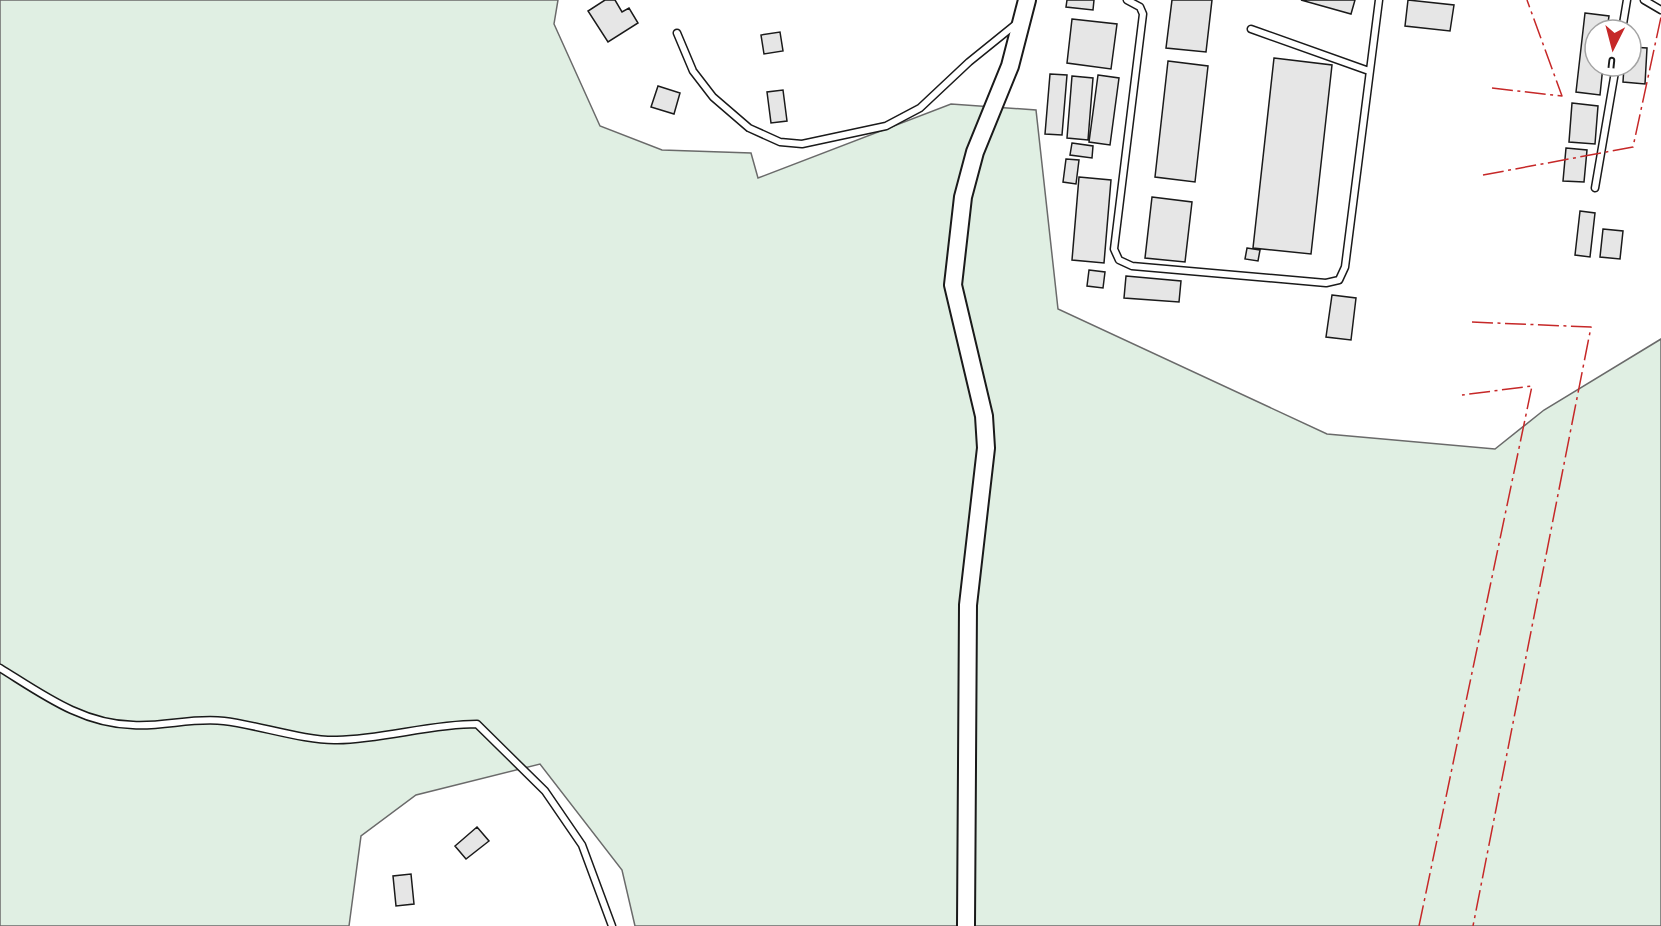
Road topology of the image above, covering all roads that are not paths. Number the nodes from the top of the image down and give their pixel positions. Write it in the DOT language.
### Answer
graph roads {
  1 [pos="1127,0"];
  2 [pos="1379,0"];
  3 [pos="1627,0"];
  4 [pos="1644,0"];
  5 [pos="1028,6"];
  6 [pos="1661,10"];
  7 [pos="1624,18"];
  8 [pos="1251,29"];
  9 [pos="677,33"];
  10 [pos="1370,71"];
  11 [pos="1614,78"];
  12 [pos="1595,188"];
  13 [pos="0,668"];
  14 [pos="612,926"];
  15 [pos="966,926"];
  1 -- 10 [label="lane"];
  2 -- 10 [label="lane"];
  3 -- 7 [label="lane"];
  4 -- 6 [label="lane"];
  5 -- 9 [label="lane"];
  5 -- 15 [label="main road"];
  8 -- 10 [label="lane"];
  11 -- 12 [label="lane"];
  13 -- 14 [label="lane"];
}
